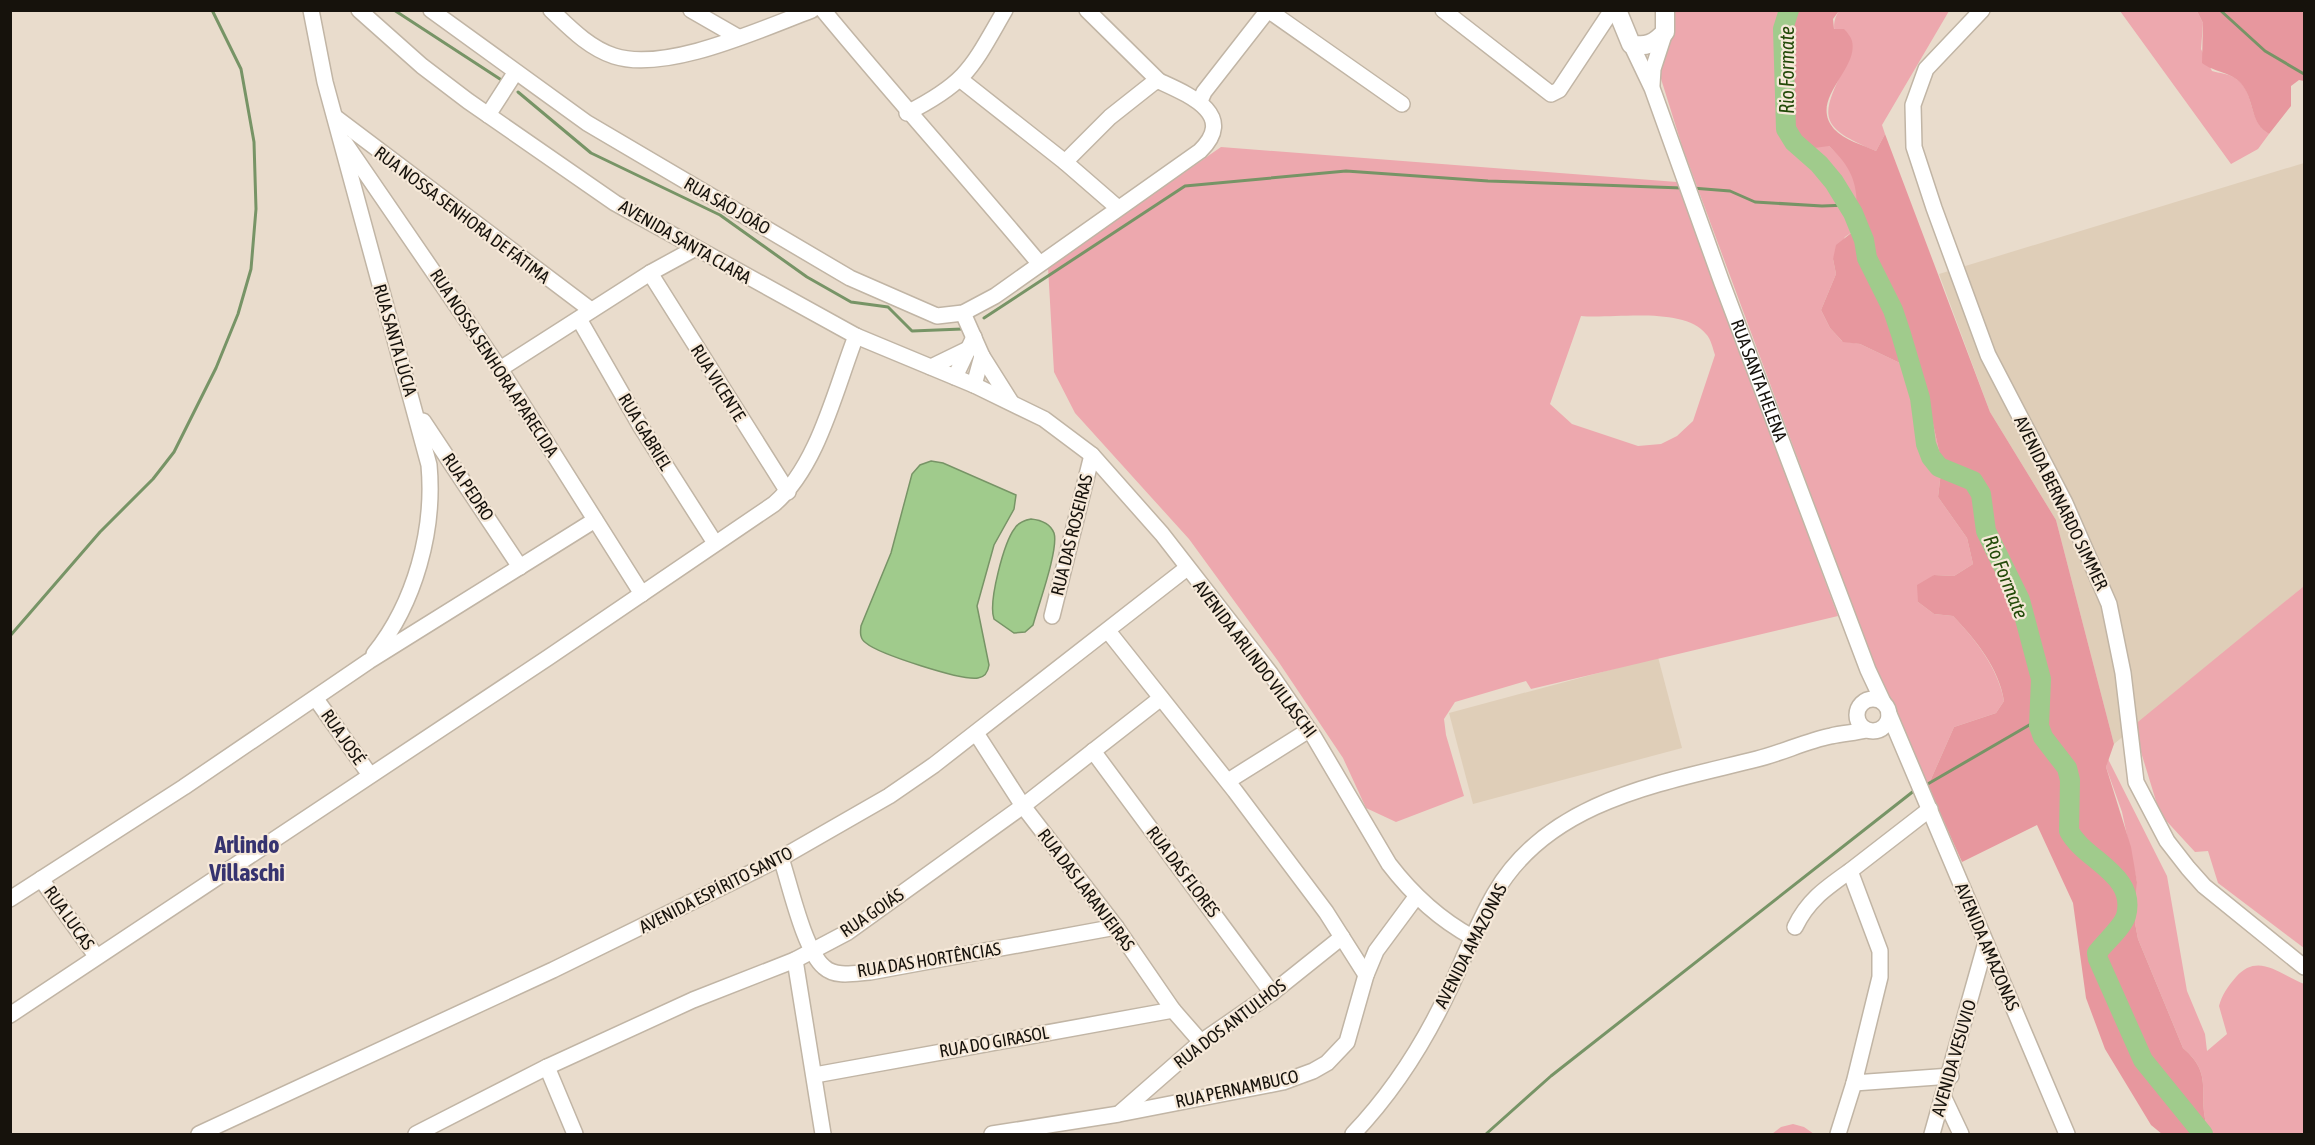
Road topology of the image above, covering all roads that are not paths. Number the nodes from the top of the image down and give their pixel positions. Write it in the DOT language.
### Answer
graph roads {
  1 [pos="311,10"];
  2 [pos="359,10"];
  3 [pos="431,10"];
  4 [pos="551,10"];
  5 [pos="691,10"];
  6 [pos="812,10"];
  7 [pos="824,10"];
  8 [pos="1005,10"];
  9 [pos="1087,10"];
  10 [pos="1268,10"];
  11 [pos="1443,10"];
  12 [pos="1665,10"];
  13 [pos="1982,10"];
  14 [pos="1608,13"];
  15 [pos="1665,32"];
  16 [pos="1628,36"];
  17 [pos="738,37"];
  18 [pos="515,73"];
  19 [pos="961,80"];
  20 [pos="1159,81"];
  21 [pos="1652,88"];
  22 [pos="1200,102"];
  23 [pos="1402,104"];
  24 [pos="907,112"];
  25 [pos="488,115"];
  26 [pos="335,117"];
  27 [pos="340,136"];
  28 [pos="391,162"];
  29 [pos="1065,162"];
  30 [pos="369,177"];
  31 [pos="352,186"];
  32 [pos="1118,208"];
  33 [pos="694,249"];
  34 [pos="1039,263"];
  35 [pos="650,273"];
  36 [pos="963,313"];
  37 [pos="585,315"];
  38 [pos="856,336"];
  39 [pos="970,343"];
  40 [pos="982,356"];
  41 [pos="931,367"];
  42 [pos="500,369"];
  43 [pos="955,377"];
  44 [pos="974,385"];
  45 [pos="1012,404"];
  46 [pos="415,408"];
  47 [pos="1044,419"];
  48 [pos="1092,455"];
  49 [pos="788,492"];
  50 [pos="595,520"];
  51 [pos="715,543"];
  52 [pos="520,567"];
  53 [pos="1187,568"];
  54 [pos="642,594"];
  55 [pos="1052,616"];
  56 [pos="1108,631"];
  57 [pos="369,661"];
  58 [pos="1868,670"];
  59 [pos="1161,698"];
  60 [pos="316,699"];
  61 [pos="1861,707"];
  62 [pos="1886,708"];
  63 [pos="1309,730"];
  64 [pos="1870,730"];
  65 [pos="976,733"];
  66 [pos="1831,736"];
  67 [pos="1093,751"];
  68 [pos="1906,759"];
  69 [pos="370,775"];
  70 [pos="1228,782"];
  71 [pos="1023,806"];
  72 [pos="1930,809"];
  73 [pos="781,858"];
  74 [pos="1850,871"];
  75 [pos="41,879"];
  76 [pos="14,894"];
  77 [pos="1416,897"];
  78 [pos="1116,927"];
  79 [pos="1795,927"];
  80 [pos="1342,937"];
  81 [pos="1472,937"];
  82 [pos="1985,946"];
  83 [pos="811,950"];
  84 [pos="96,956"];
  85 [pos="795,960"];
  86 [pos="2304,967"];
  87 [pos="1366,975"];
  88 [pos="1272,993"];
  89 [pos="1173,1010"];
  90 [pos="10,1015"];
  91 [pos="1201,1042"];
  92 [pos="547,1067"];
  93 [pos="815,1075"];
  94 [pos="1951,1076"];
  95 [pos="1854,1083"];
  96 [pos="1944,1098"];
  97 [pos="1119,1113"];
  98 [pos="199,1134"];
  99 [pos="416,1134"];
  100 [pos="575,1134"];
  101 [pos="822,1134"];
  102 [pos="992,1134"];
  103 [pos="1353,1134"];
  104 [pos="1838,1134"];
  105 [pos="1932,1134"];
  106 [pos="1961,1134"];
  107 [pos="2067,1134"];
  1 -- 26 [label="street, RUA SANTA LÚCIA"];
  2 -- 25 [label="street, AVENIDA SANTA CLARA"];
  3 -- 18 [label="street, RUA SÃO JOÃO"];
  4 -- 17 [label="street"];
  5 -- 17 [label="street"];
  6 -- 17 [label="street"];
  7 -- 24 [label="street"];
  8 -- 19 [label="street"];
  9 -- 20 [label="street"];
  10 -- 22 [label="street"];
  10 -- 23 [label="street"];
  11 -- 14 [label="street"];
  12 -- 15 [label="main road, RUA SANTA HELENA"];
  13 -- 86 [label="street, AVENIDA BERNARDO SIMMER"];
  14 -- 16 [label="main road, RUA SANTA HELENA"];
  15 -- 16 [label="main road"];
  15 -- 21 [label="street, RUA SANTA HELENA"];
  16 -- 21 [label="street, RUA SANTA HELENA"];
  18 -- 25 [label="street"];
  18 -- 36 [label="street, RUA SÃO JOÃO"];
  19 -- 24 [label="street"];
  19 -- 29 [label="street"];
  20 -- 22 [label="street"];
  20 -- 29 [label="street"];
  21 -- 58 [label="street, RUA SANTA HELENA"];
  22 -- 32 [label="street, RUA SÃO JOÃO"];
  24 -- 34 [label="street"];
  25 -- 33 [label="street, AVENIDA SANTA CLARA"];
  26 -- 27 [label="street, RUA SANTA LÚCIA"];
  26 -- 28 [label="street, RUA NOSSA SENHORA DE FÁTIMA"];
  27 -- 30 [label="street, RUA NOSSA SENHORA APARECIDA"];
  27 -- 31 [label="street, RUA SANTA LÚCIA"];
  28 -- 30 [label="street"];
  28 -- 37 [label="street, RUA NOSSA SENHORA DE FÁTIMA"];
  29 -- 32 [label="street"];
  30 -- 31 [label="street"];
  30 -- 42 [label="street, RUA NOSSA SENHORA APARECIDA"];
  31 -- 46 [label="street, RUA SANTA LÚCIA"];
  32 -- 34 [label="street, RUA SÃO JOÃO"];
  33 -- 35 [label="street"];
  33 -- 38 [label="street, AVENIDA SANTA CLARA"];
  34 -- 36 [label="street, RUA SÃO JOÃO"];
  35 -- 37 [label="street"];
  35 -- 49 [label="street, RUA VICENTE"];
  36 -- 39 [label="street"];
  37 -- 42 [label="street"];
  37 -- 51 [label="street, RUA GABRIEL"];
  38 -- 41 [label="street, AVENIDA SANTA CLARA"];
  38 -- 49 [label="street"];
  39 -- 40 [label="street"];
  39 -- 41 [label="street"];
  39 -- 43 [label="street"];
  40 -- 44 [label="street"];
  40 -- 45 [label="street"];
  41 -- 43 [label="street, AVENIDA SANTA CLARA"];
  42 -- 50 [label="street, RUA NOSSA SENHORA APARECIDA"];
  43 -- 44 [label="street, AVENIDA SANTA CLARA"];
  44 -- 45 [label="street, AVENIDA SANTA CLARA"];
  45 -- 47 [label="street, AVENIDA SANTA CLARA"];
  46 -- 52 [label="street, RUA PEDRO"];
  46 -- 57 [label="street, RUA SANTA LÚCIA"];
  47 -- 48 [label="street, AVENIDA ARLINDO VILLASCHI"];
  48 -- 53 [label="street, AVENIDA ARLINDO VILLASCHI"];
  48 -- 55 [label="street, RUA DAS ROSEIRAS"];
  49 -- 51 [label="street"];
  50 -- 52 [label="street"];
  50 -- 54 [label="street, RUA NOSSA SENHORA APARECIDA"];
  51 -- 54 [label="street"];
  52 -- 57 [label="street"];
  53 -- 56 [label="street, AVENIDA ESPÍRITO SANTO"];
  53 -- 63 [label="street, AVENIDA ARLINDO VILLASCHI"];
  54 -- 69 [label="street"];
  56 -- 59 [label="street"];
  56 -- 65 [label="street, AVENIDA ESPÍRITO SANTO"];
  57 -- 60 [label="street"];
  58 -- 61 [label="street, RUA SANTA HELENA"];
  58 -- 62 [label="street, RUA SANTA HELENA"];
  59 -- 67 [label="street, RUA GOIÁS"];
  59 -- 70 [label="street"];
  60 -- 69 [label="street, RUA JOSÉ"];
  60 -- 75 [label="street"];
  61 -- 62 [label="street"];
  61 -- 64 [label="street"];
  61 -- 66 [label="street, AVENIDA AMAZONAS"];
  62 -- 64 [label="street"];
  62 -- 68 [label="street, AVENIDA AMAZONAS"];
  63 -- 70 [label="street"];
  63 -- 77 [label="street, AVENIDA ARLINDO VILLASCHI"];
  64 -- 66 [label="street, AVENIDA AMAZONAS"];
  64 -- 68 [label="street, AVENIDA AMAZONAS"];
  65 -- 71 [label="street, RUA DAS LARANJEIRAS"];
  65 -- 73 [label="street, AVENIDA ESPÍRITO SANTO"];
  66 -- 81 [label="street, AVENIDA AMAZONAS"];
  67 -- 71 [label="street, RUA GOIÁS"];
  67 -- 88 [label="street, RUA DAS FLORES"];
  68 -- 72 [label="street, AVENIDA AMAZONAS"];
  69 -- 84 [label="street"];
  70 -- 80 [label="street"];
  71 -- 78 [label="street, RUA DAS LARANJEIRAS"];
  71 -- 83 [label="street, RUA GOIÁS"];
  72 -- 74 [label="street"];
  72 -- 82 [label="street, AVENIDA AMAZONAS"];
  73 -- 83 [label="street, RUA DAS HORTÊNCIAS"];
  73 -- 98 [label="street, AVENIDA ESPÍRITO SANTO"];
  74 -- 79 [label="street"];
  74 -- 95 [label="street"];
  75 -- 76 [label="street"];
  75 -- 84 [label="street, RUA LUCAS"];
  77 -- 81 [label="street, AVENIDA ARLINDO VILLASCHI"];
  77 -- 87 [label="street, RUA PERNAMBUCO"];
  78 -- 83 [label="street, RUA DAS HORTÊNCIAS"];
  78 -- 89 [label="street, RUA DAS LARANJEIRAS"];
  80 -- 87 [label="street"];
  80 -- 88 [label="street, RUA DOS ANTULHOS"];
  81 -- 103 [label="street, AVENIDA AMAZONAS"];
  82 -- 94 [label="street, AVENIDA VESUVIO"];
  82 -- 107 [label="street, AVENIDA AMAZONAS"];
  83 -- 85 [label="street, RUA GOIÁS"];
  84 -- 90 [label="street"];
  85 -- 92 [label="street, RUA GOIÁS"];
  85 -- 93 [label="street"];
  87 -- 97 [label="street, RUA PERNAMBUCO"];
  88 -- 91 [label="street, RUA DOS ANTULHOS"];
  89 -- 91 [label="street, RUA DAS LARANJEIRAS"];
  89 -- 93 [label="street, RUA DO GIRASOL"];
  91 -- 97 [label="street, RUA DOS ANTULHOS"];
  92 -- 99 [label="street, RUA GOIÁS"];
  92 -- 100 [label="street"];
  93 -- 101 [label="street"];
  94 -- 95 [label="street"];
  94 -- 96 [label="street, AVENIDA VESUVIO"];
  95 -- 104 [label="street"];
  96 -- 105 [label="street, AVENIDA VESUVIO"];
  96 -- 106 [label="street"];
  97 -- 102 [label="street, RUA PERNAMBUCO"];
}
